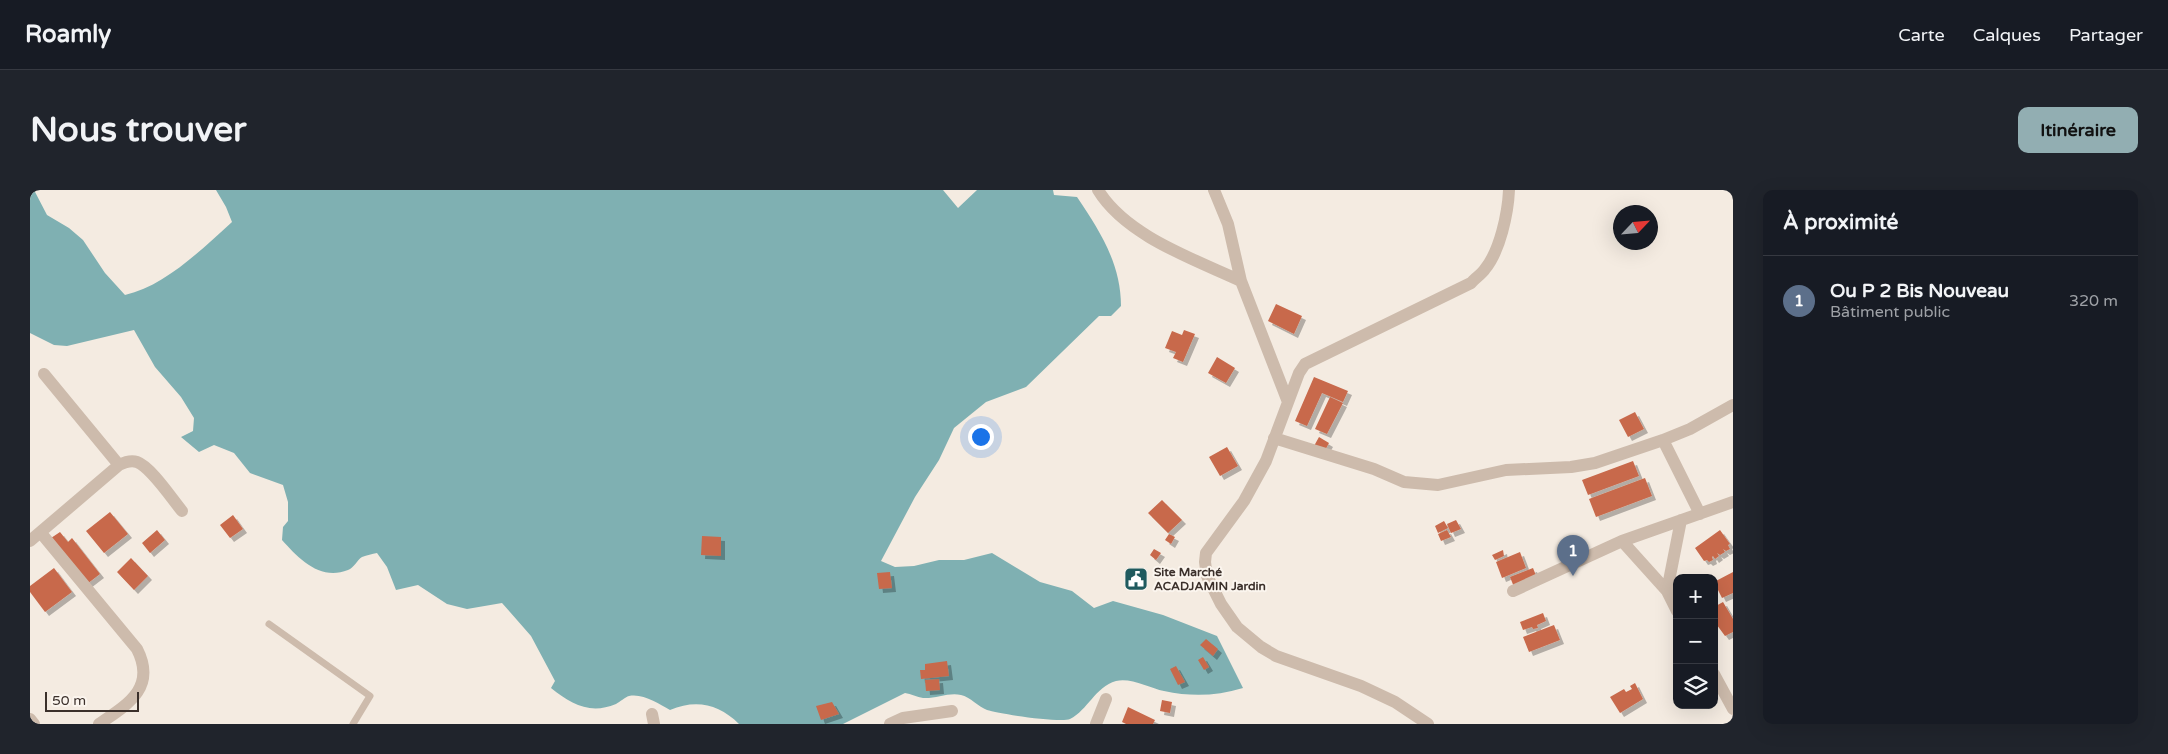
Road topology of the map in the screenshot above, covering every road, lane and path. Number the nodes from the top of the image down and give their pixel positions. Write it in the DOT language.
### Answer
graph roads {
  1 [pos="1098,190"];
  2 [pos="1214,190"];
  3 [pos="1509,190"];
  4 [pos="1241,281"];
  5 [pos="44,374"];
  6 [pos="1288,402"];
  7 [pos="1733,405"];
  8 [pos="1274,438"];
  9 [pos="1663,440"];
  10 [pos="118,465"];
  11 [pos="1733,502"];
  12 [pos="182,511"];
  13 [pos="1700,514"];
  14 [pos="1681,520"];
  15 [pos="40,533"];
  16 [pos="30,541"];
  17 [pos="1622,541"];
  18 [pos="1513,590"];
  19 [pos="1667,591"];
  20 [pos="1673,603"];
  21 [pos="270,624"];
  22 [pos="1718,681"];
  23 [pos="1106,699"];
  24 [pos="1733,709"];
  25 [pos="952,711"];
  26 [pos="30,719"];
  27 [pos="34,724"];
  28 [pos="98,724"];
  29 [pos="352,724"];
  30 [pos="890,724"];
  31 [pos="1096,724"];
  32 [pos="1428,724"];
  1 -- 4 [label="street"];
  2 -- 4 [label="street"];
  3 -- 6 [label="street"];
  4 -- 6 [label="street"];
  5 -- 10 [label="street"];
  6 -- 8 [label="street"];
  7 -- 9 [label="street"];
  8 -- 9 [label="street"];
  8 -- 32 [label="street"];
  9 -- 13 [label="street"];
  10 -- 12 [label="street"];
  10 -- 15 [label="street"];
  11 -- 13 [label="street"];
  13 -- 14 [label="street"];
  14 -- 17 [label="street"];
  14 -- 19 [label="street"];
  15 -- 16 [label="street"];
  15 -- 28 [label="street"];
  17 -- 18 [label="street"];
  17 -- 19 [label="street"];
  19 -- 20 [label="street"];
  21 -- 29 [label="lane"];
  22 -- 24 [label="street"];
  23 -- 31 [label="street"];
  25 -- 30 [label="street"];
  26 -- 27 [label="street"];
}
